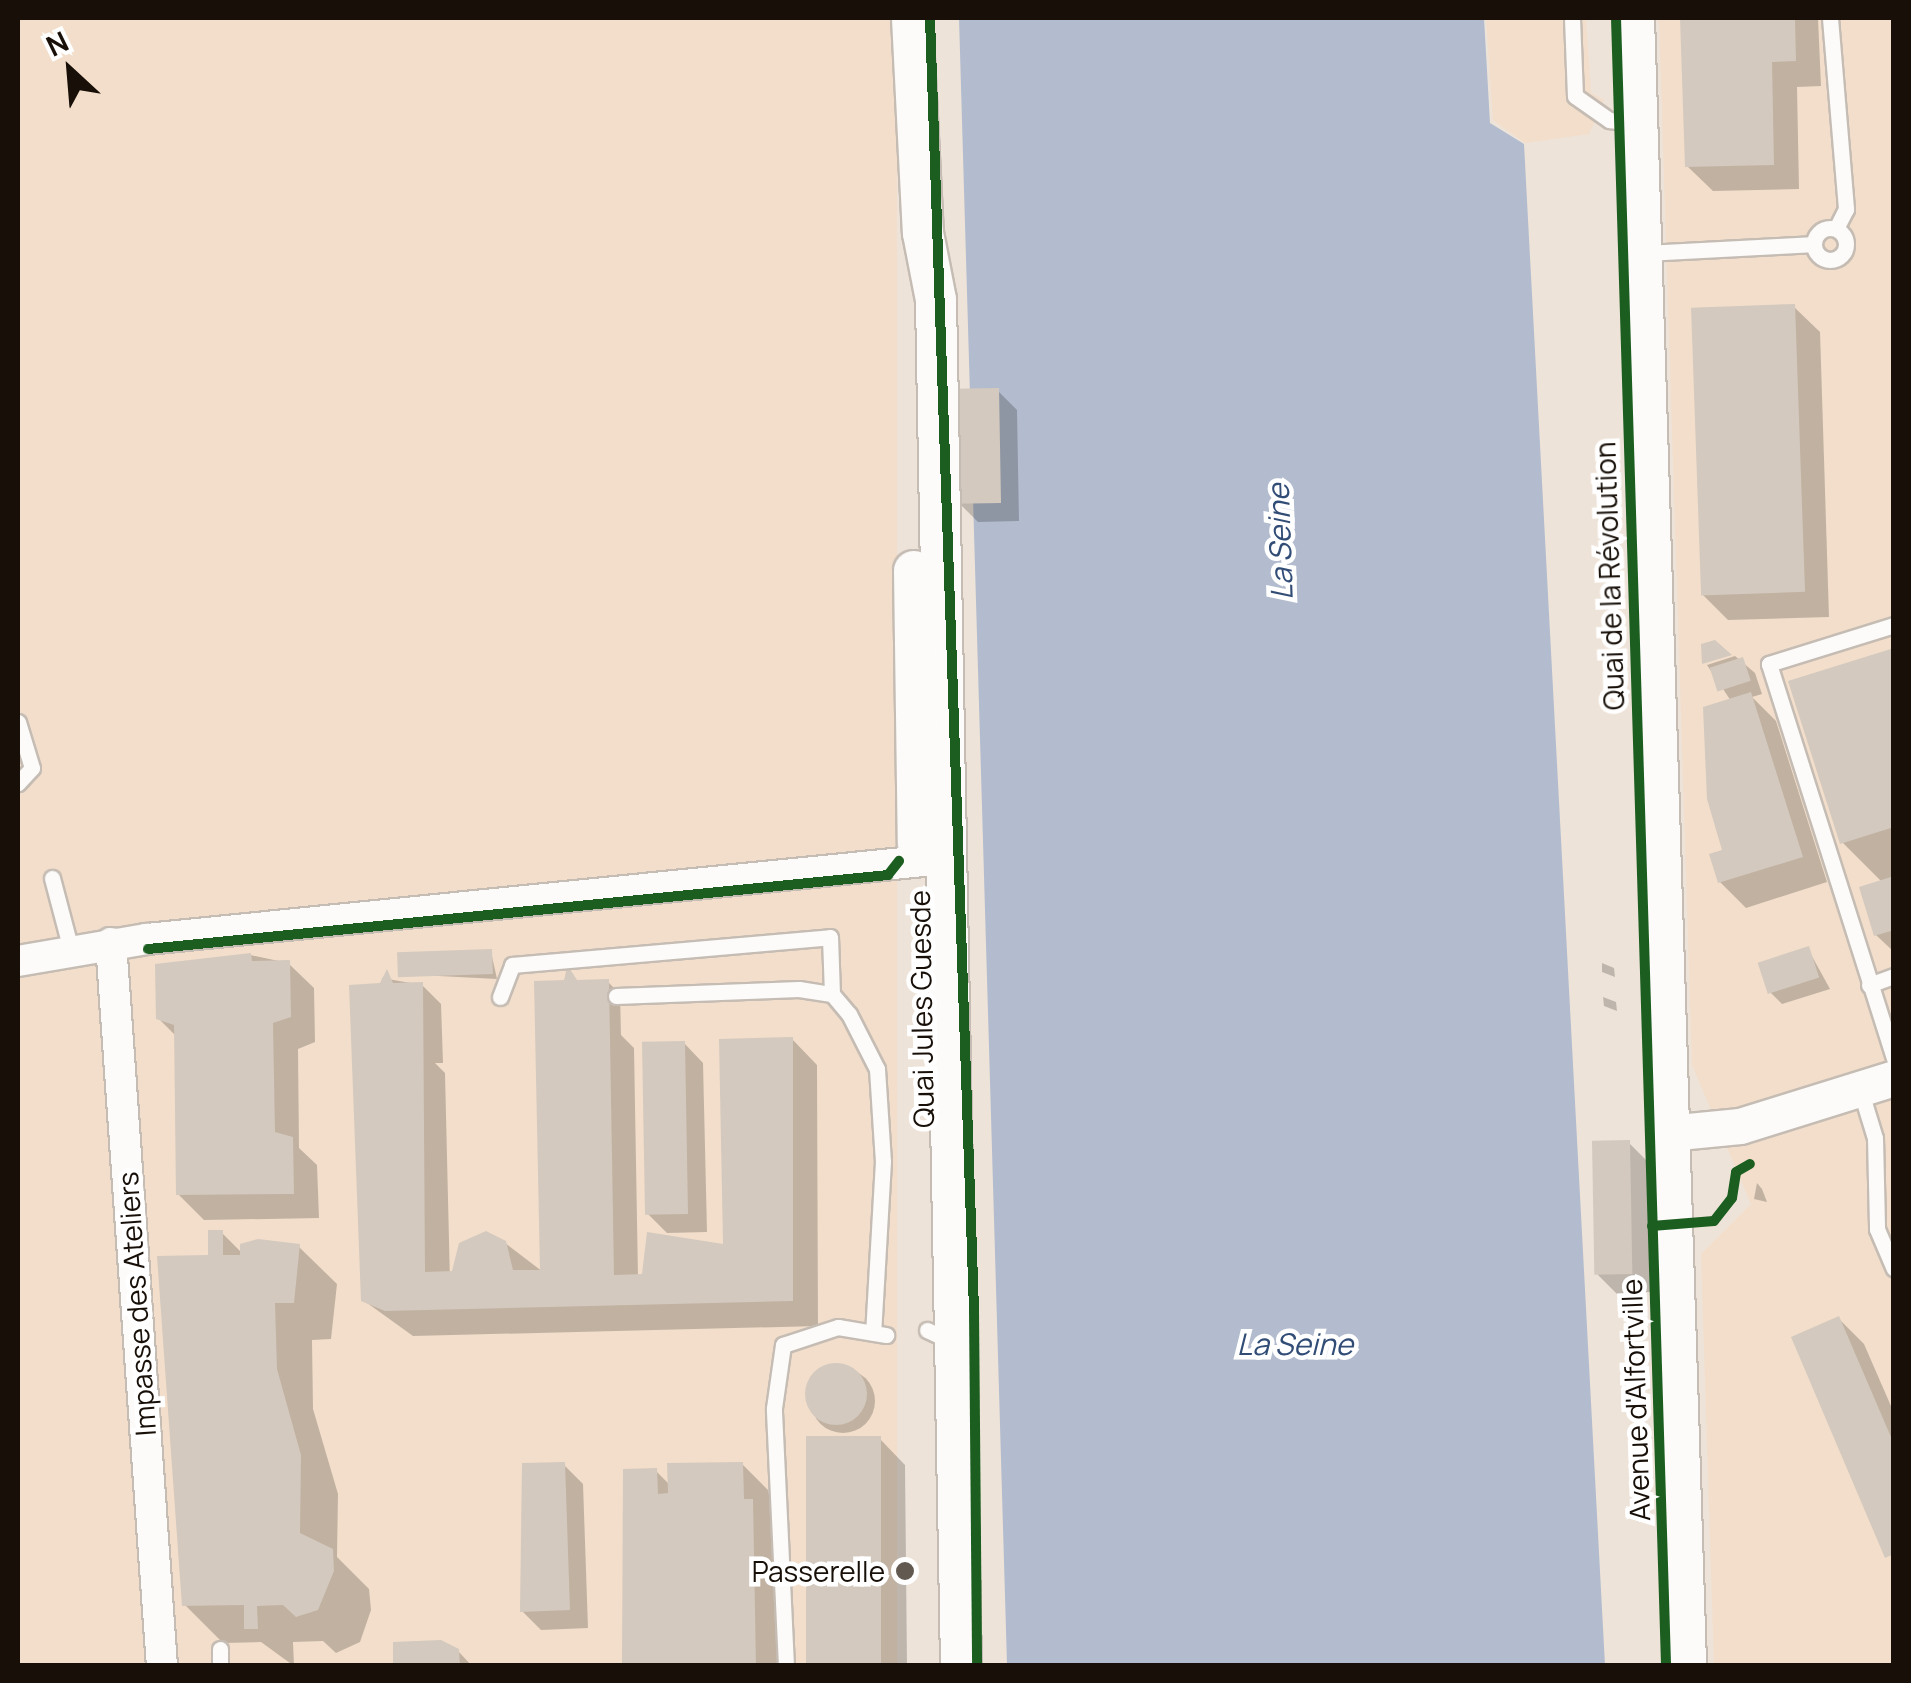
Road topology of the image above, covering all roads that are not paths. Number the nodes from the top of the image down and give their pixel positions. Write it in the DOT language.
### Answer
graph roads {
  1 [pos="912,18"];
  2 [pos="1572,18"];
  3 [pos="1634,18"];
  4 [pos="1830,18"];
  5 [pos="1638,122"];
  6 [pos="1836,229"];
  7 [pos="1814,244"];
  8 [pos="1642,253"];
  9 [pos="1894,625"];
  10 [pos="18,722"];
  11 [pos="18,783"];
  12 [pos="931,858"];
  13 [pos="52,878"];
  14 [pos="111,942"];
  15 [pos="71,950"];
  16 [pos="18,961"];
  17 [pos="1894,976"];
  18 [pos="1869,985"];
  19 [pos="832,994"];
  20 [pos="616,996"];
  21 [pos="500,997"];
  22 [pos="1894,1059"];
  23 [pos="1877,1083"];
  24 [pos="1668,1132"];
  25 [pos="1894,1269"];
  26 [pos="940,1337"];
  27 [pos="162,1666"];
  28 [pos="786,1666"];
  29 [pos="941,1666"];
  30 [pos="962,1666"];
  31 [pos="1686,1666"];
  1 -- 12 [label="main road, Quai Jules Guesde"];
  2 -- 5 [label="lane"];
  3 -- 5 [label="main road, Quai de la Révolution"];
  4 -- 6 [label="lane"];
  5 -- 8 [label="main road, Quai de la Révolution"];
  6 -- 7 [label="lane"];
  6 -- 7 [label="lane"];
  7 -- 8 [label="lane"];
  8 -- 24 [label="main road, Quai de la Révolution"];
  9 -- 18 [label="lane"];
  10 -- 11 [label="lane"];
  12 -- 14 [label="street"];
  12 -- 26 [label="main road, Quai Jules Guesde"];
  13 -- 15 [label="lane"];
  14 -- 15 [label="street"];
  14 -- 27 [label="street, Impasse des Ateliers"];
  15 -- 16 [label="street"];
  17 -- 18 [label="lane"];
  18 -- 22 [label="lane"];
  19 -- 20 [label="lane"];
  19 -- 21 [label="lane"];
  19 -- 28 [label="lane"];
  23 -- 24 [label="street"];
  23 -- 25 [label="lane"];
  24 -- 31 [label="main road, Quai de la Révolution"];
  26 -- 29 [label="main road, Quai Jules Guesde"];
  26 -- 30 [label="main road, Quai Jules Guesde"];
}
